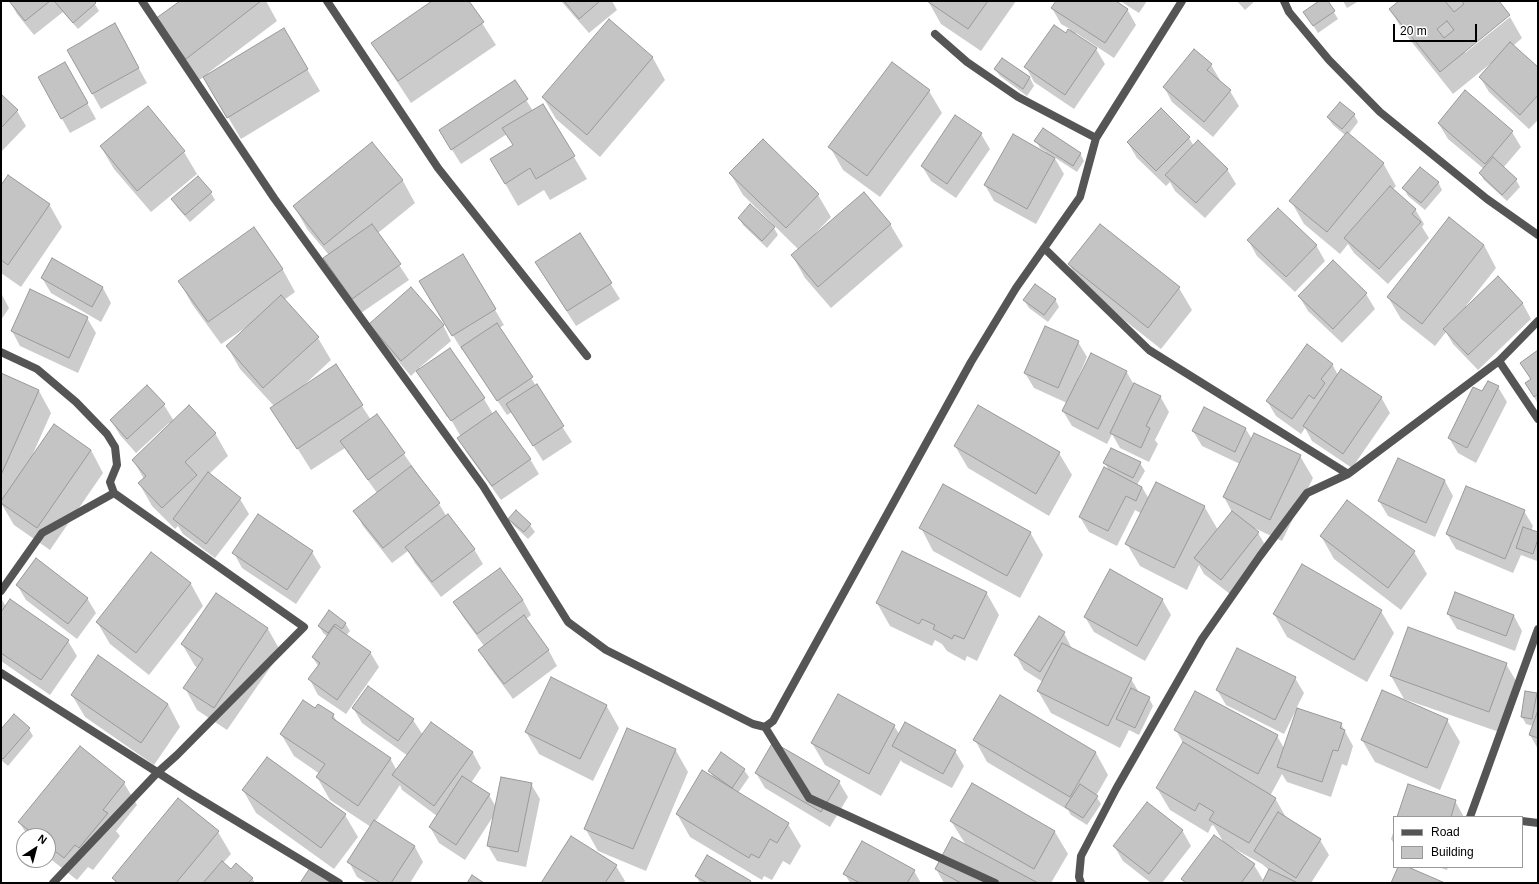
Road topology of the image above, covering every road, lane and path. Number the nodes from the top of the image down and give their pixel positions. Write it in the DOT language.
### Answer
graph roads {
  1 [pos="142,1"];
  2 [pos="327,1"];
  3 [pos="1182,1"];
  4 [pos="1284,1"];
  5 [pos="935,34"];
  6 [pos="1096,138"];
  7 [pos="1538,234"];
  8 [pos="1044,248"];
  9 [pos="1538,320"];
  10 [pos="1,352"];
  11 [pos="587,356"];
  12 [pos="1499,361"];
  13 [pos="1538,419"];
  14 [pos="1348,474"];
  15 [pos="114,493"];
  16 [pos="1,591"];
  17 [pos="1538,629"];
  18 [pos="1,673"];
  19 [pos="764,727"];
  20 [pos="158,772"];
  21 [pos="1470,816"];
  22 [pos="1523,821"];
  23 [pos="1538,823"];
  24 [pos="52,883"];
  25 [pos="339,883"];
  26 [pos="995,883"];
  27 [pos="1081,883"];
  1 -- 19 [label="street"];
  2 -- 11 [label="street"];
  3 -- 6 [label="street"];
  4 -- 7 [label="street"];
  5 -- 6 [label="street"];
  6 -- 8 [label="street"];
  8 -- 14 [label="street"];
  8 -- 19 [label="street"];
  9 -- 12 [label="street"];
  10 -- 15 [label="street"];
  12 -- 13 [label="street"];
  12 -- 14 [label="street"];
  14 -- 27 [label="street"];
  15 -- 16 [label="street"];
  15 -- 20 [label="street"];
  17 -- 21 [label="street"];
  18 -- 20 [label="street"];
  19 -- 26 [label="street"];
  20 -- 24 [label="street"];
  20 -- 25 [label="street"];
  22 -- 23 [label="street"];
}
